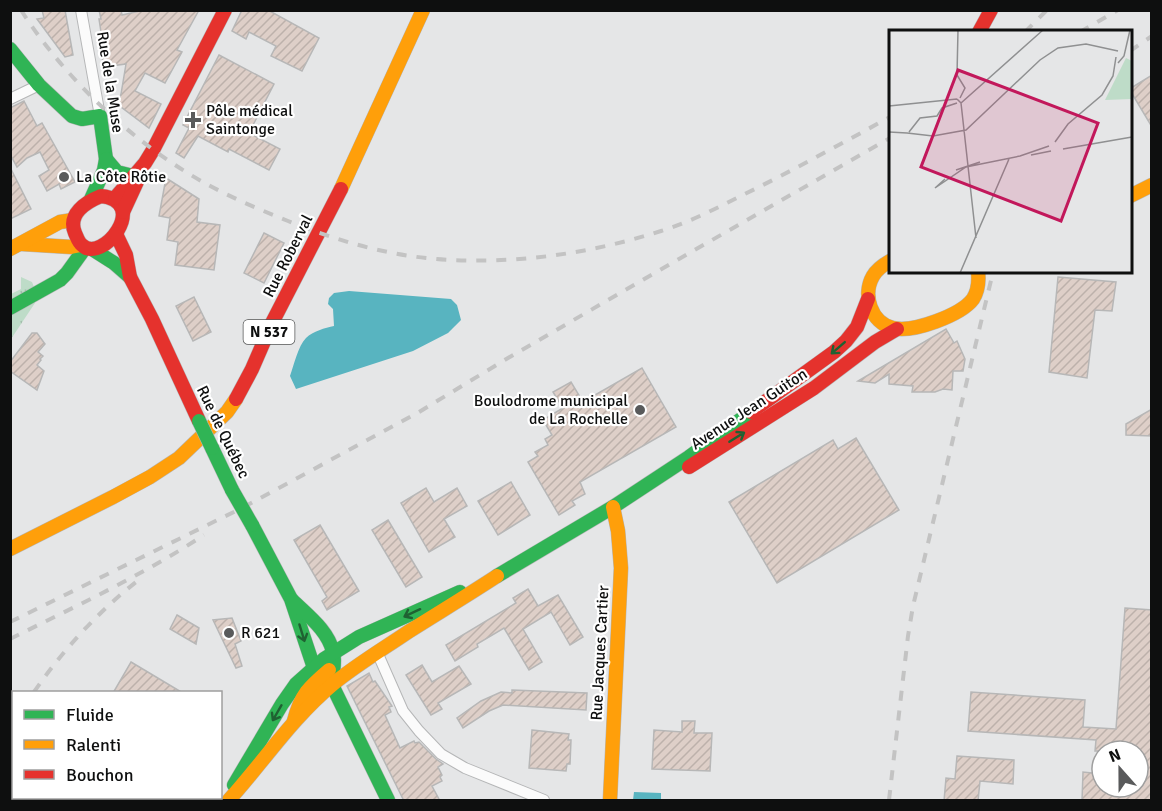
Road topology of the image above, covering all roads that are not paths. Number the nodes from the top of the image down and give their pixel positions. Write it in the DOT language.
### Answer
graph roads {
  1 [pos="81,10"];
  2 [pos="225,10"];
  3 [pos="423,10"];
  4 [pos="992,10"];
  5 [pos="979,30"];
  6 [pos="10,49"];
  7 [pos="39,85"];
  8 [pos="10,99"];
  9 [pos="100,116"];
  10 [pos="109,163"];
  11 [pos="137,172"];
  12 [pos="1152,185"];
  13 [pos="1132,195"];
  14 [pos="113,198"];
  15 [pos="91,199"];
  16 [pos="123,212"];
  17 [pos="73,220"];
  18 [pos="116,234"];
  19 [pos="16,247"];
  20 [pos="86,248"];
  21 [pos="889,262"];
  22 [pos="981,275"];
  23 [pos="130,277"];
  24 [pos="868,299"];
  25 [pos="10,308"];
  26 [pos="897,329"];
  27 [pos="759,415"];
  28 [pos="613,507"];
  29 [pos="10,549"];
  30 [pos="504,572"];
  31 [pos="291,599"];
  32 [pos="377,651"];
  33 [pos="327,670"];
  34 [pos="228,801"];
  35 [pos="388,801"];
  36 [pos="544,801"];
  37 [pos="610,801"];
  1 -- 9 [label="street, Rue de la Muse"];
  2 -- 11 [label="street"];
  3 -- 29 [label="street, Rue Roberval / N 537"];
  4 -- 5 [label="street"];
  6 -- 7 [label="street"];
  7 -- 8 [label="street"];
  7 -- 9 [label="street"];
  9 -- 10 [label="street, Rue de la Muse"];
  10 -- 11 [label="street"];
  10 -- 14 [label="street, Rue de la Muse"];
  10 -- 15 [label="street, Rue de la Muse"];
  11 -- 14 [label="street"];
  11 -- 16 [label="street"];
  12 -- 13 [label="street"];
  14 -- 15 [label="street"];
  14 -- 16 [label="street"];
  15 -- 17 [label="street"];
  16 -- 18 [label="street"];
  17 -- 19 [label="street"];
  17 -- 20 [label="street"];
  18 -- 20 [label="street"];
  18 -- 23 [label="street, Rue de Québec"];
  19 -- 20 [label="street"];
  20 -- 23 [label="street, Rue de Québec"];
  20 -- 25 [label="street"];
  21 -- 24 [label="street, Avenue Jean Guiton"];
  22 -- 26 [label="street"];
  23 -- 31 [label="street, Rue de Québec, bridge"];
  24 -- 26 [label="street"];
  24 -- 27 [label="street, Avenue Jean Guiton, one-way"];
  26 -- 27 [label="street, Avenue Jean Guiton"];
  27 -- 28 [label="street, Avenue Jean Guiton"];
  28 -- 30 [label="street, Avenue Jean Guiton"];
  28 -- 37 [label="street, Rue Jacques Cartier"];
  30 -- 32 [label="street, Avenue Jean Guiton"];
  30 -- 33 [label="street, Avenue Jean Guiton, one-way"];
  31 -- 33 [label="street, Rue de Québec, one-way"];
  31 -- 33 [label="street, Rue de Québec"];
  32 -- 33 [label="street, Avenue Jean Guiton"];
  32 -- 36 [label="street"];
  33 -- 34 [label="street"];
  33 -- 34 [label="street, one-way"];
  33 -- 35 [label="street, Rue de Québec"];
}
